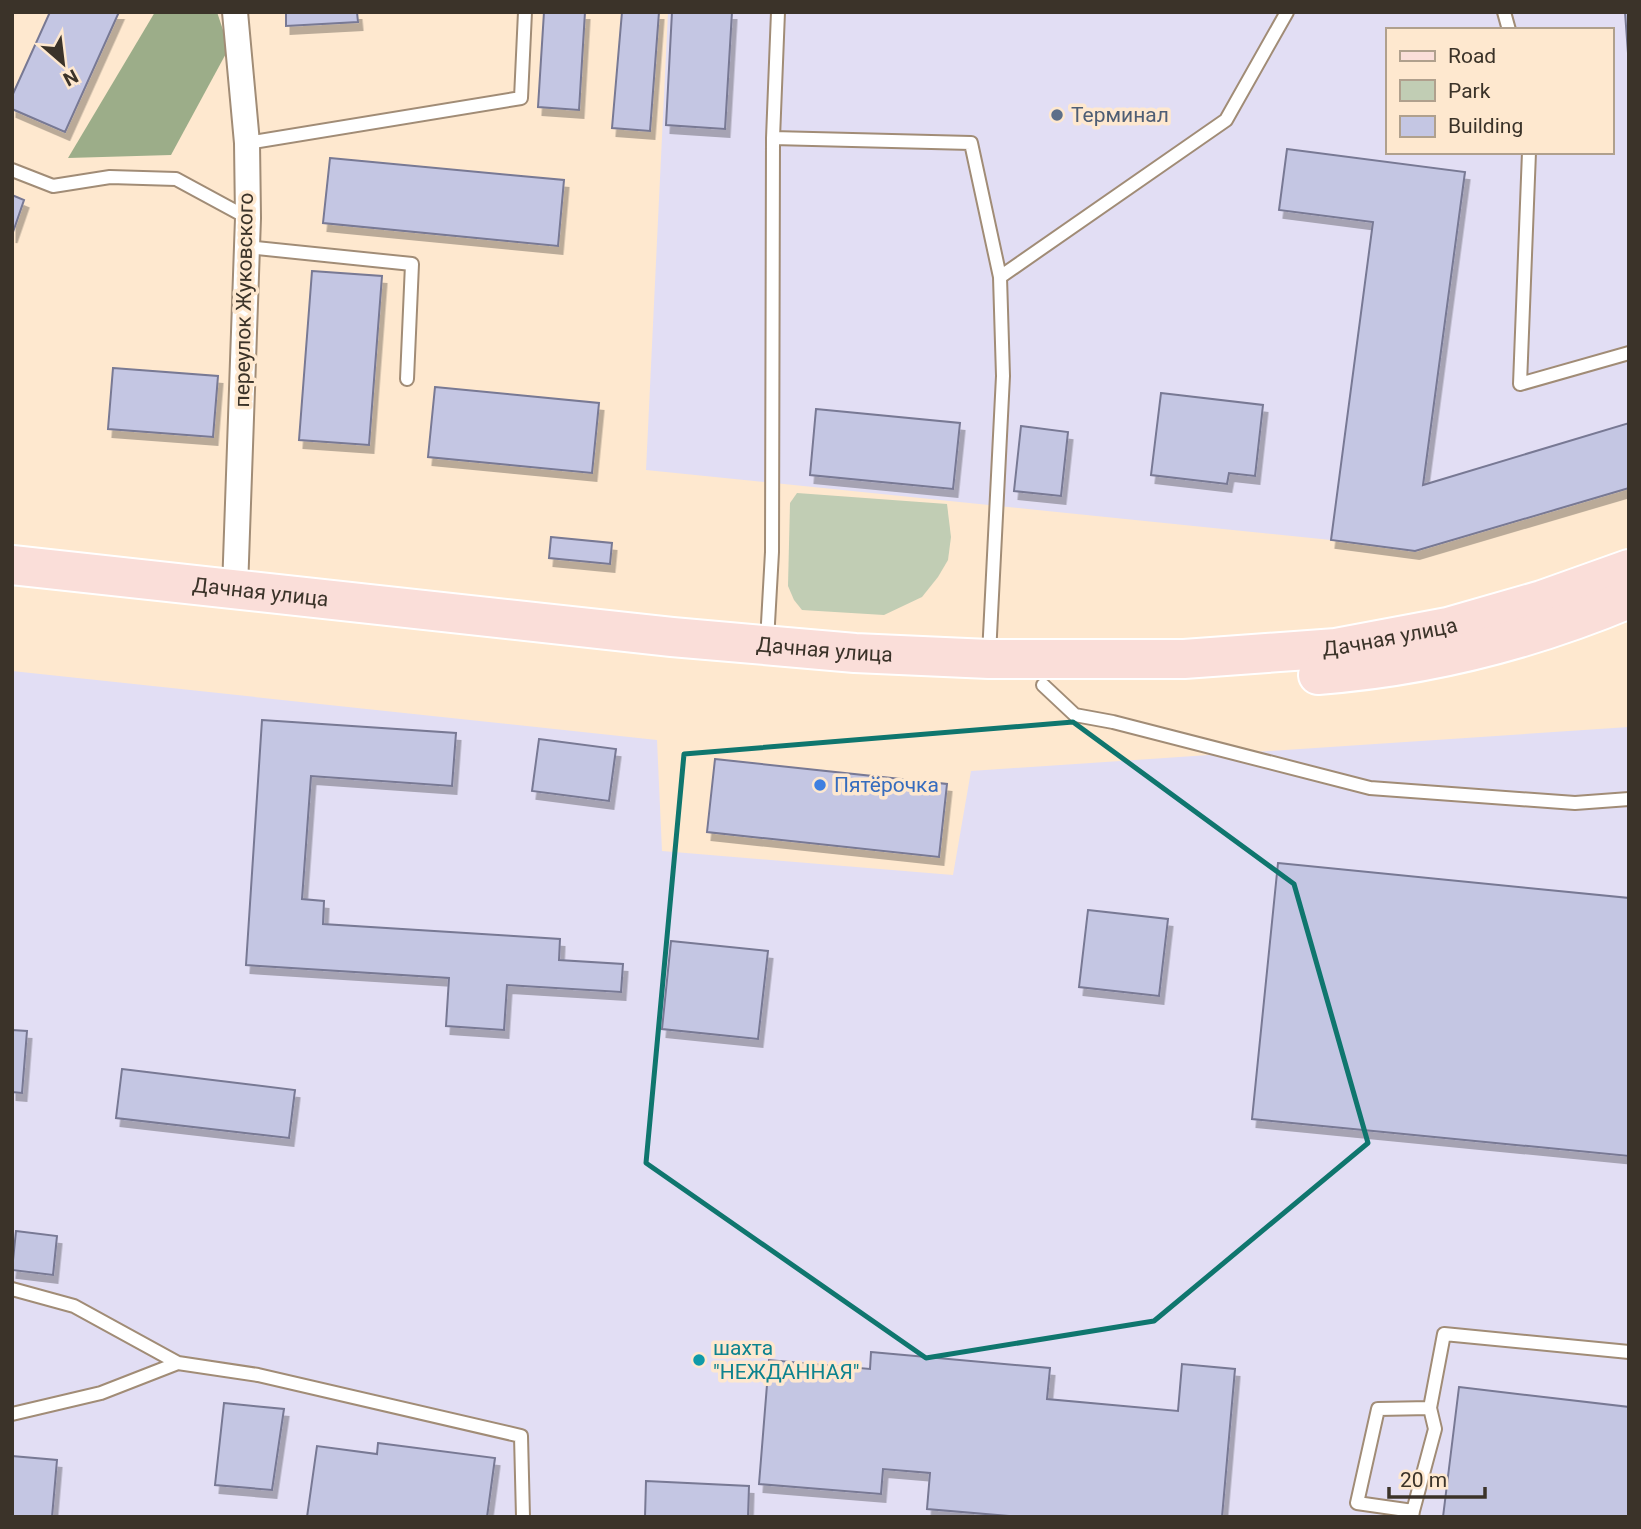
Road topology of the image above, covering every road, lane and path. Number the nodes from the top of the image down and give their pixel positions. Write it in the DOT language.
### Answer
graph roads {
  1 [pos="235,12"];
  2 [pos="525,12"];
  3 [pos="778,12"];
  4 [pos="1287,12"];
  5 [pos="773,138"];
  6 [pos="247,143"];
  7 [pos="1530,154"];
  8 [pos="12,170"];
  9 [pos="248,218"];
  10 [pos="247,247"];
  11 [pos="1000,277"];
  12 [pos="1629,353"];
  13 [pos="407,379"];
  14 [pos="12,565"];
  15 [pos="1629,569"];
  16 [pos="12,592"];
  17 [pos="1629,599"];
  18 [pos="234,602"];
  19 [pos="765,658"];
  20 [pos="989,672"];
  21 [pos="1043,685"];
  22 [pos="1629,799"];
  23 [pos="12,1290"];
  24 [pos="1629,1352"];
  25 [pos="178,1363"];
  26 [pos="1430,1408"];
  27 [pos="12,1414"];
  28 [pos="1412,1514"];
  29 [pos="523,1517"];
  1 -- 6 [label="street, переулок Жуковского"];
  2 -- 6 [label="lane"];
  3 -- 5 [label="lane"];
  4 -- 11 [label="lane"];
  5 -- 11 [label="lane"];
  5 -- 19 [label="lane"];
  6 -- 9 [label="street, переулок Жуковского"];
  7 -- 12 [label="lane"];
  8 -- 9 [label="lane"];
  9 -- 10 [label="street, переулок Жуковского"];
  10 -- 13 [label="lane"];
  10 -- 18 [label="street, переулок Жуковского"];
  11 -- 20 [label="lane"];
  14 -- 18 [label="main road, Дачная улица"];
  15 -- 20 [label="main road, Дачная улица"];
  16 -- 18 [label="main road, Дачная улица"];
  17 -- 21 [label="main road, Дачная улица"];
  18 -- 19 [label="main road, Дачная улица"];
  19 -- 20 [label="main road, Дачная улица"];
  20 -- 21 [label="main road, Дачная улица"];
  21 -- 22 [label="lane"];
  23 -- 25 [label="lane"];
  24 -- 26 [label="lane"];
  25 -- 27 [label="lane"];
  25 -- 29 [label="lane"];
  26 -- 28 [label="lane"];
  26 -- 28 [label="lane"];
}
